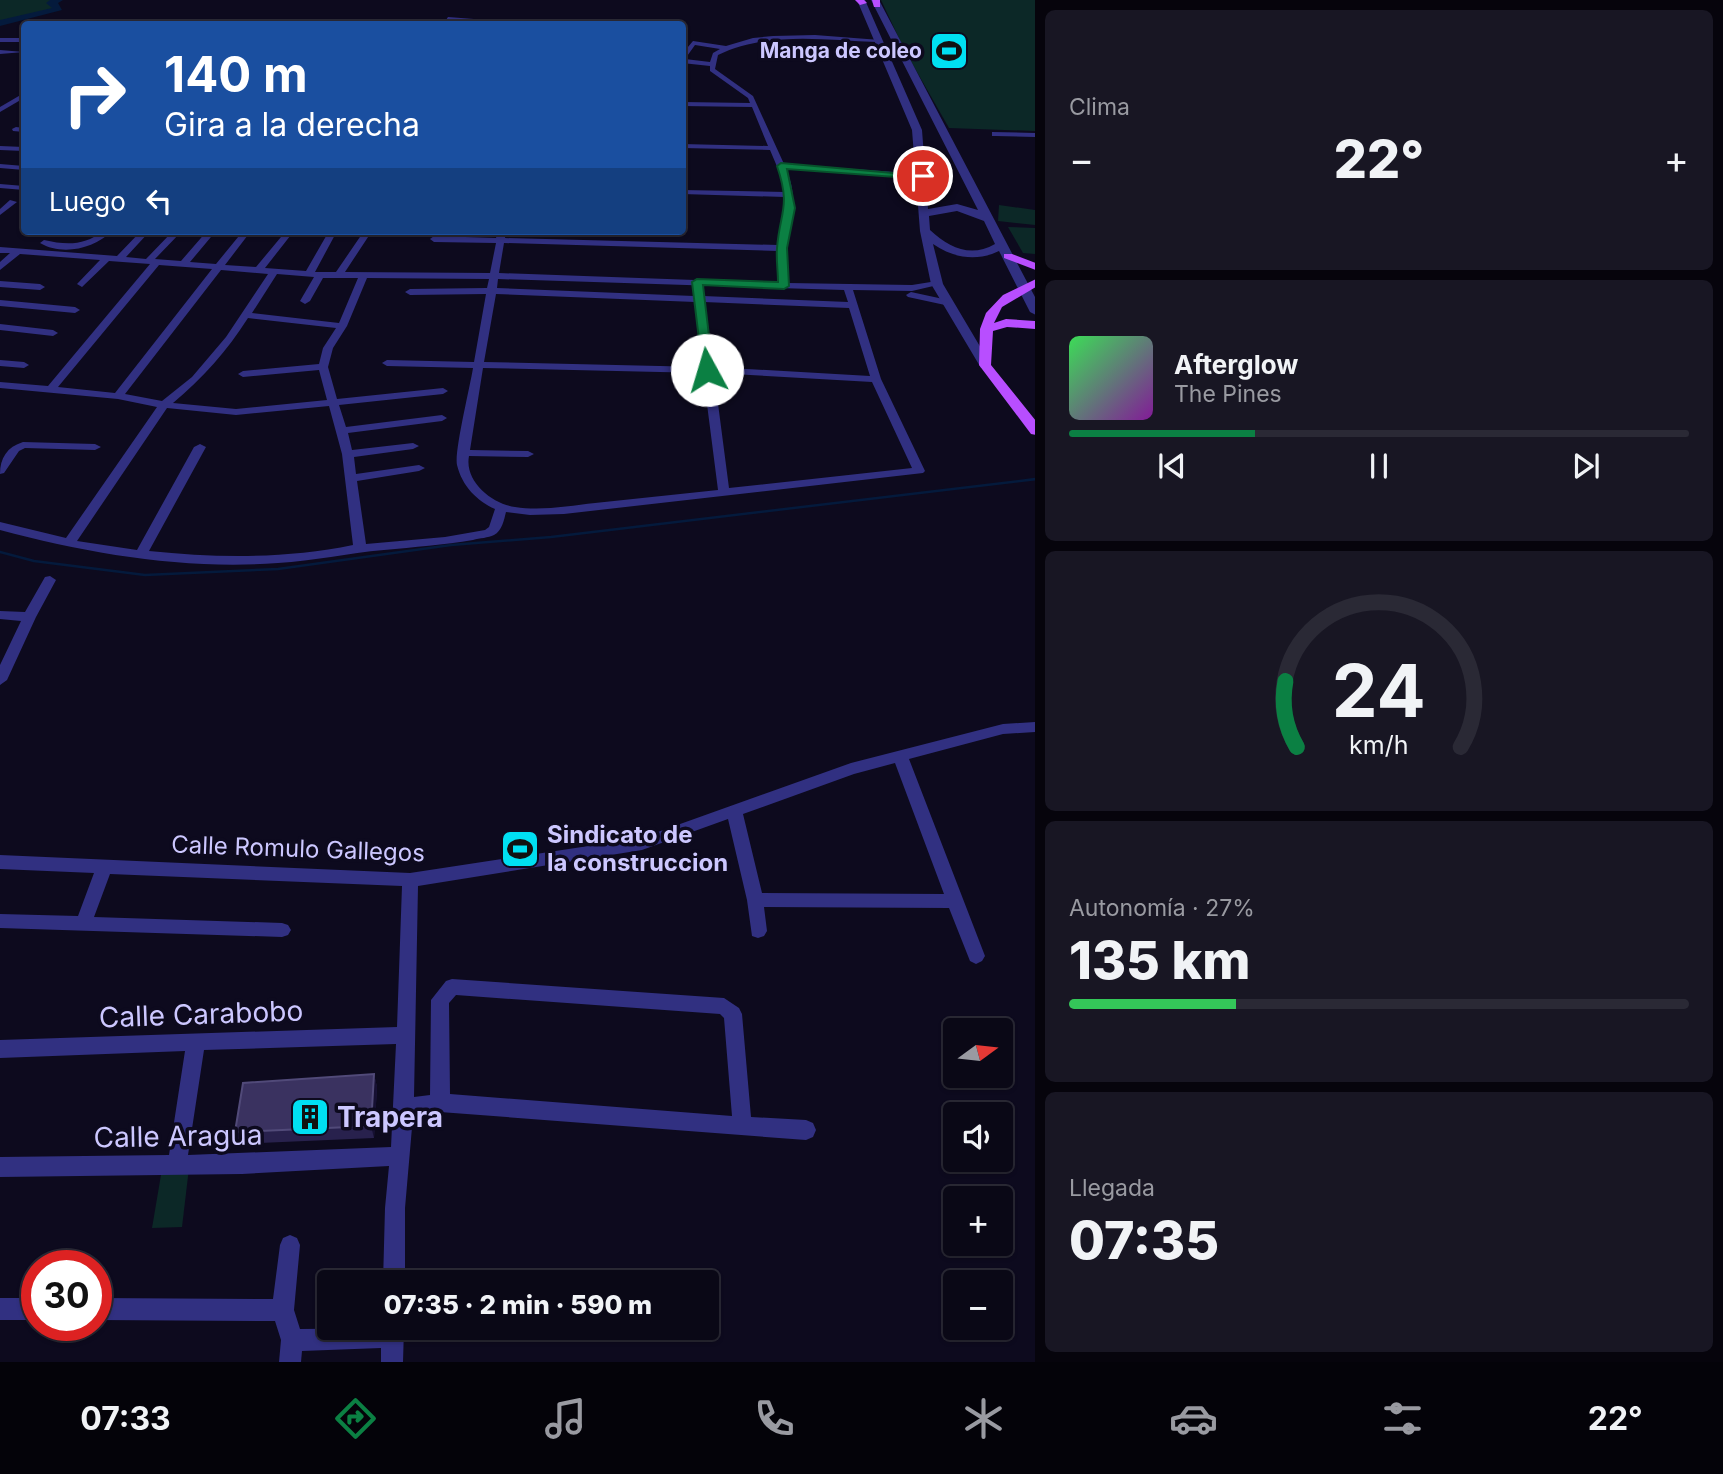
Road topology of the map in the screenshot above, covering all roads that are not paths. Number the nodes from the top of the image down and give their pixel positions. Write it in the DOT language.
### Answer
graph roads {
  1 [pos="861,1"];
  2 [pos="876,2"];
  3 [pos="21,39"];
  4 [pos="0,40"];
  5 [pos="877,40"];
  6 [pos="725,48"];
  7 [pos="0,52"];
  8 [pos="21,52"];
  9 [pos="686,54"];
  10 [pos="686,61"];
  11 [pos="712,67"];
  12 [pos="686,69"];
  13 [pos="21,96"];
  14 [pos="0,102"];
  15 [pos="12,103"];
  16 [pos="21,103"];
  17 [pos="686,104"];
  18 [pos="755,105"];
  19 [pos="0,110"];
  20 [pos="995,134"];
  21 [pos="1035,135"];
  22 [pos="686,146"];
  23 [pos="0,148"];
  24 [pos="772,148"];
  25 [pos="21,149"];
  26 [pos="0,166"];
  27 [pos="781,166"];
  28 [pos="21,167"];
  29 [pos="923,176"];
  30 [pos="0,186"];
  31 [pos="21,188"];
  32 [pos="686,192"];
  33 [pos="789,195"];
  34 [pos="13,202"];
  35 [pos="0,213"];
  36 [pos="924,214"];
  37 [pos="987,219"];
  38 [pos="925,231"];
  39 [pos="51,235"];
  40 [pos="103,235"];
  41 [pos="142,235"];
  42 [pos="175,235"];
  43 [pos="209,235"];
  44 [pos="244,235"];
  45 [pos="287,235"];
  46 [pos="331,235"];
  47 [pos="365,235"];
  48 [pos="501,236"];
  49 [pos="434,239"];
  50 [pos="44,243"];
  51 [pos="782,248"];
  52 [pos="0,250"];
  53 [pos="1004,250"];
  54 [pos="18,251"];
  55 [pos="34,253"];
  56 [pos="107,258"];
  57 [pos="119,259"];
  58 [pos="153,261"];
  59 [pos="183,265"];
  60 [pos="0,267"];
  61 [pos="1035,267"];
  62 [pos="216,268"];
  63 [pos="258,271"];
  64 [pos="274,272"];
  65 [pos="309,274"];
  66 [pos="320,275"];
  67 [pos="338,276"];
  68 [pos="363,276"];
  69 [pos="495,276"];
  70 [pos="697,282"];
  71 [pos="1035,282"];
  72 [pos="0,284"];
  73 [pos="82,284"];
  74 [pos="937,284"];
  75 [pos="784,286"];
  76 [pos="40,287"];
  77 [pos="1023,288"];
  78 [pos="492,291"];
  79 [pos="410,292"];
  80 [pos="854,294"];
  81 [pos="699,298"];
  82 [pos="305,301"];
  83 [pos="945,302"];
  84 [pos="0,303"];
  85 [pos="75,310"];
  86 [pos="1035,312"];
  87 [pos="246,315"];
  88 [pos="1035,325"];
  89 [pos="0,327"];
  90 [pos="342,327"];
  91 [pos="986,329"];
  92 [pos="53,333"];
  93 [pos="0,363"];
  94 [pos="387,363"];
  95 [pos="480,363"];
  96 [pos="24,365"];
  97 [pos="985,365"];
  98 [pos="323,367"];
  99 [pos="707,370"];
  100 [pos="243,374"];
  101 [pos="876,379"];
  102 [pos="0,385"];
  103 [pos="50,390"];
  104 [pos="443,391"];
  105 [pos="118,396"];
  106 [pos="1011,401"];
  107 [pos="331,404"];
  108 [pos="164,405"];
  109 [pos="1035,406"];
  110 [pos="442,418"];
  111 [pos="341,431"];
  112 [pos="1035,431"];
  113 [pos="413,446"];
  114 [pos="95,447"];
  115 [pos="200,447"];
  116 [pos="462,453"];
  117 [pos="348,454"];
  118 [pos="528,454"];
  119 [pos="419,468"];
  120 [pos="0,471"];
  121 [pos="352,478"];
  122 [pos="724,493"];
  123 [pos="502,508"];
  124 [pos="0,526"];
  125 [pos="70,542"];
  126 [pos="360,548"];
  127 [pos="142,552"];
  128 [pos="50,580"];
  129 [pos="0,615"];
  130 [pos="29,617"];
  131 [pos="6,659"];
  132 [pos="0,680"];
  133 [pos="1035,727"];
  134 [pos="900,756"];
  135 [pos="734,811"];
  136 [pos="0,862"];
  137 [pos="105,866"];
  138 [pos="410,880"];
  139 [pos="755,900"];
  140 [pos="955,901"];
  141 [pos="0,921"];
  142 [pos="84,922"];
  143 [pos="282,930"];
  144 [pos="758,931"];
  145 [pos="976,956"];
  146 [pos="404,1035"];
  147 [pos="196,1043"];
  148 [pos="0,1049"];
  149 [pos="440,1103"];
  150 [pos="404,1108"];
  151 [pos="742,1126"];
  152 [pos="806,1130"];
  153 [pos="399,1156"];
  154 [pos="177,1164"];
  155 [pos="0,1167"];
  156 [pos="289,1245"];
  157 [pos="395,1270"];
  158 [pos="0,1308"];
  159 [pos="21,1309"];
  160 [pos="112,1309"];
  161 [pos="283,1310"];
  162 [pos="353,1340"];
  163 [pos="393,1340"];
  164 [pos="291,1351"];
  165 [pos="391,1362"];
  1 -- 5 [label="street"];
  2 -- 37 [label="street"];
  3 -- 4 [label="street"];
  5 -- 6 [label="street"];
  5 -- 29 [label="street"];
  6 -- 9 [label="street"];
  6 -- 11 [label="street"];
  7 -- 8 [label="street"];
  10 -- 11 [label="street"];
  11 -- 12 [label="street"];
  11 -- 18 [label="street"];
  13 -- 15 [label="street"];
  14 -- 15 [label="street"];
  15 -- 16 [label="street"];
  15 -- 19 [label="street"];
  17 -- 18 [label="street"];
  18 -- 24 [label="street"];
  20 -- 21 [label="street"];
  22 -- 24 [label="street"];
  23 -- 25 [label="street"];
  24 -- 27 [label="street"];
  26 -- 28 [label="street"];
  27 -- 29 [label="street"];
  27 -- 33 [label="street"];
  29 -- 36 [label="street"];
  30 -- 31 [label="street"];
  32 -- 33 [label="street"];
  33 -- 51 [label="street"];
  34 -- 35 [label="street"];
  36 -- 37 [label="street"];
  36 -- 38 [label="street"];
  37 -- 53 [label="street"];
  38 -- 53 [label="street"];
  38 -- 74 [label="street"];
  39 -- 50 [label="street"];
  40 -- 50 [label="street"];
  41 -- 57 [label="street"];
  42 -- 58 [label="street"];
  43 -- 59 [label="street"];
  44 -- 62 [label="street"];
  45 -- 63 [label="street"];
  46 -- 65 [label="street"];
  47 -- 67 [label="street"];
  48 -- 49 [label="street"];
  48 -- 51 [label="street"];
  48 -- 69 [label="street"];
  50 -- 55 [label="street"];
  51 -- 75 [label="street"];
  52 -- 54 [label="street"];
  53 -- 61 [label="main road"];
  53 -- 77 [label="street"];
  54 -- 55 [label="street"];
  54 -- 60 [label="street"];
  55 -- 56 [label="street"];
  56 -- 57 [label="street"];
  56 -- 73 [label="street"];
  57 -- 58 [label="street"];
  58 -- 59 [label="street"];
  58 -- 103 [label="street"];
  59 -- 62 [label="street"];
  62 -- 63 [label="street"];
  62 -- 105 [label="street"];
  63 -- 64 [label="street"];
  64 -- 65 [label="street"];
  64 -- 87 [label="street"];
  65 -- 66 [label="street"];
  66 -- 67 [label="street"];
  66 -- 82 [label="street"];
  67 -- 68 [label="street"];
  68 -- 69 [label="street"];
  68 -- 90 [label="street"];
  69 -- 70 [label="street"];
  69 -- 78 [label="street"];
  70 -- 75 [label="street"];
  70 -- 81 [label="street"];
  71 -- 77 [label="main road"];
  72 -- 76 [label="street"];
  74 -- 80 [label="street"];
  74 -- 83 [label="street"];
  75 -- 80 [label="street"];
  77 -- 86 [label="street"];
  77 -- 91 [label="main road"];
  78 -- 79 [label="street"];
  78 -- 81 [label="street"];
  78 -- 95 [label="street"];
  80 -- 81 [label="street"];
  80 -- 83 [label="street"];
  80 -- 101 [label="street"];
  81 -- 99 [label="street"];
  83 -- 97 [label="street"];
  84 -- 85 [label="street"];
  87 -- 90 [label="street"];
  87 -- 108 [label="street"];
  88 -- 91 [label="main road"];
  89 -- 92 [label="street"];
  90 -- 98 [label="street"];
  91 -- 97 [label="main road"];
  93 -- 96 [label="street"];
  94 -- 95 [label="street"];
  95 -- 99 [label="street"];
  95 -- 116 [label="street"];
  97 -- 106 [label="main road"];
  98 -- 100 [label="street"];
  98 -- 107 [label="street"];
  99 -- 101 [label="street"];
  99 -- 122 [label="street"];
  101 -- 122 [label="street"];
  102 -- 103 [label="street"];
  103 -- 105 [label="street"];
  104 -- 107 [label="street"];
  105 -- 108 [label="street"];
  106 -- 109 [label="main road"];
  106 -- 112 [label="main road"];
  107 -- 108 [label="street"];
  107 -- 111 [label="street"];
  108 -- 125 [label="street"];
  110 -- 111 [label="street"];
  111 -- 117 [label="street"];
  113 -- 117 [label="street"];
  114 -- 120 [label="street"];
  115 -- 127 [label="street"];
  116 -- 118 [label="street"];
  116 -- 123 [label="street"];
  117 -- 121 [label="street"];
  119 -- 121 [label="street"];
  121 -- 126 [label="street"];
  122 -- 123 [label="street"];
  123 -- 126 [label="street"];
  124 -- 125 [label="street"];
  125 -- 127 [label="street"];
  126 -- 127 [label="street"];
  128 -- 130 [label="street"];
  129 -- 130 [label="street"];
  130 -- 131 [label="street"];
  131 -- 132 [label="street"];
  133 -- 134 [label="street, Calle Romulo Gallegos"];
  134 -- 135 [label="street, Calle Romulo Gallegos"];
  134 -- 140 [label="street"];
  135 -- 138 [label="street, Calle Romulo Gallegos"];
  135 -- 139 [label="street"];
  136 -- 137 [label="street, Calle Romulo Gallegos"];
  137 -- 138 [label="street, Calle Romulo Gallegos"];
  137 -- 142 [label="street"];
  138 -- 146 [label="street"];
  139 -- 140 [label="street"];
  139 -- 144 [label="street"];
  140 -- 145 [label="street"];
  141 -- 142 [label="street"];
  142 -- 143 [label="street"];
  146 -- 147 [label="street, Calle Carabobo"];
  146 -- 150 [label="street"];
  147 -- 148 [label="street, Calle Carabobo"];
  147 -- 154 [label="street"];
  149 -- 150 [label="street"];
  149 -- 151 [label="street"];
  149 -- 151 [label="street"];
  150 -- 153 [label="street"];
  151 -- 152 [label="street"];
  153 -- 154 [label="street, Calle Aragua"];
  153 -- 157 [label="street"];
  154 -- 155 [label="street, Calle Aragua"];
  156 -- 161 [label="street"];
  158 -- 159 [label="street"];
  160 -- 161 [label="street"];
  161 -- 164 [label="street"];
  162 -- 164 [label="street"];
  163 -- 165 [label="street"];
}
